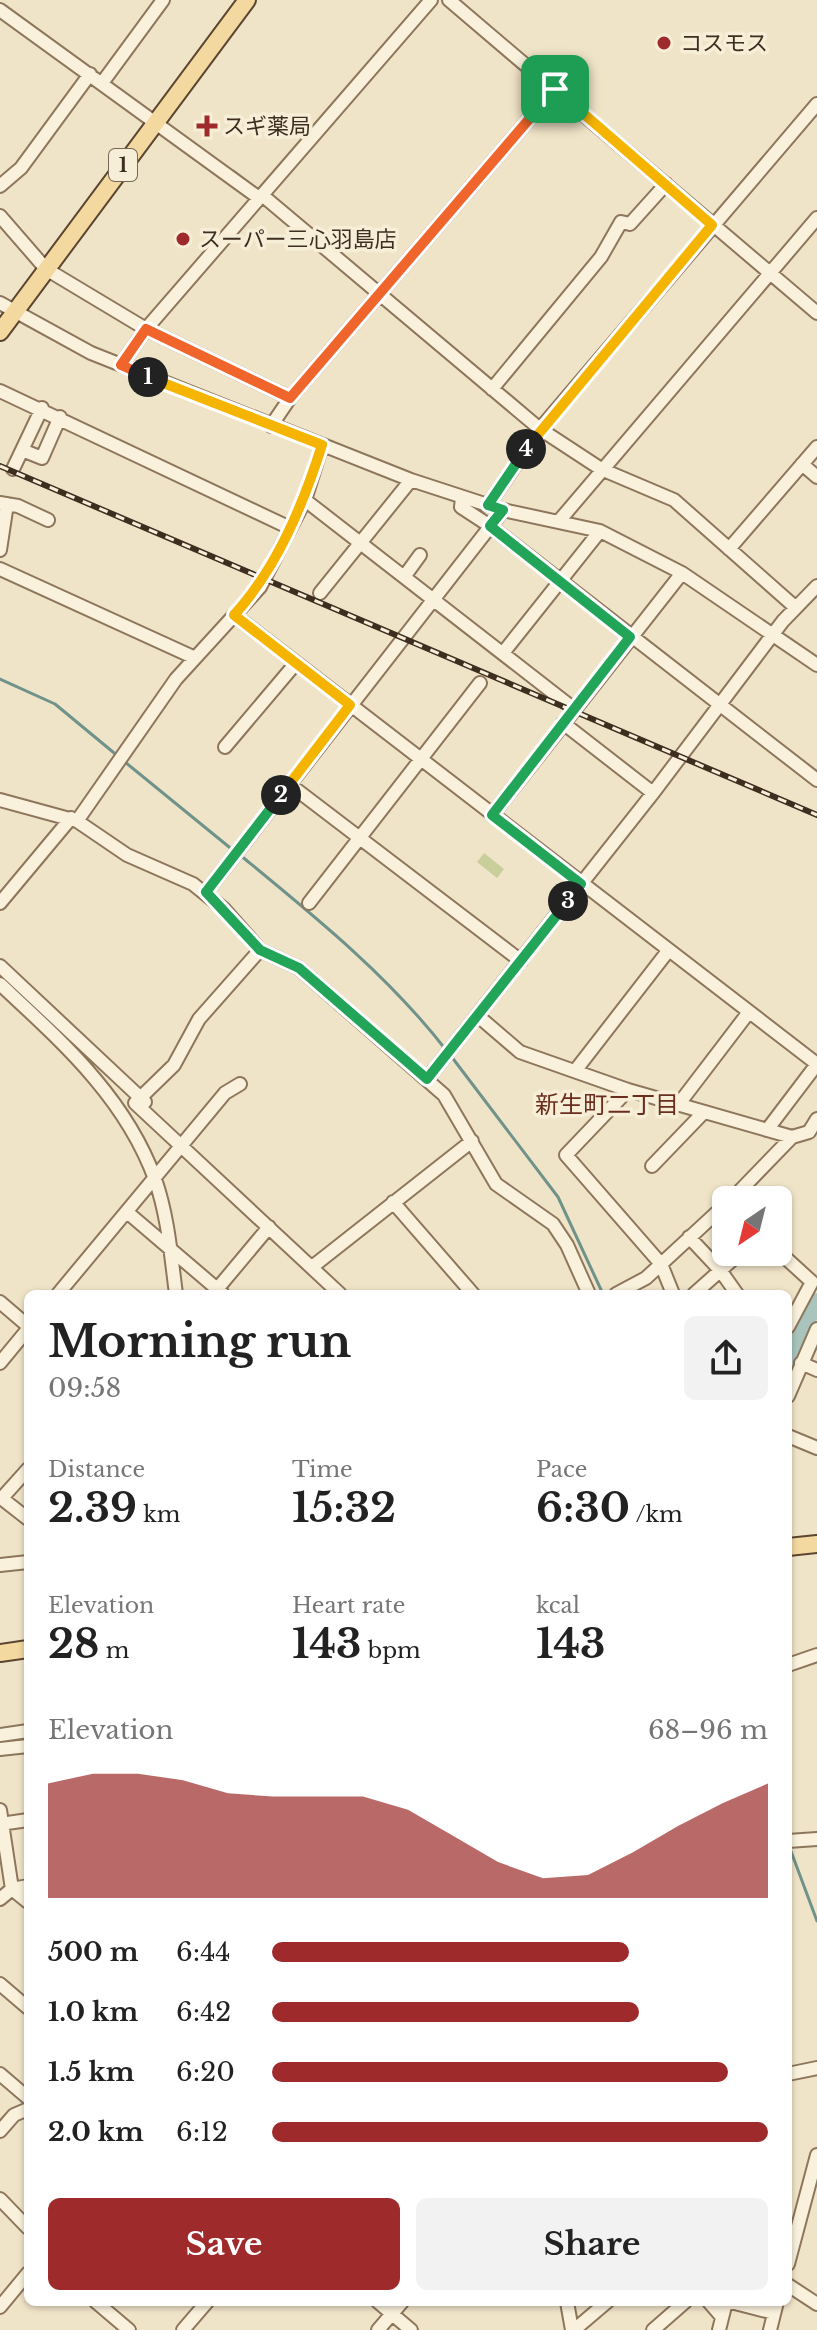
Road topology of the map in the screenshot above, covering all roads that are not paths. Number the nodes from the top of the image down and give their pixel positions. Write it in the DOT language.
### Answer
graph roads {
  1 [pos="163,0"];
  2 [pos="247,0"];
  3 [pos="431,0"];
  4 [pos="449,0"];
  5 [pos="0,10"];
  6 [pos="90,74"];
  7 [pos="102,83"];
  8 [pos="555,89"];
  9 [pos="817,104"];
  10 [pos="155,122"];
  11 [pos="666,184"];
  12 [pos="0,186"];
  13 [pos="260,197"];
  14 [pos="0,216"];
  15 [pos="817,218"];
  16 [pos="712,225"];
  17 [pos="46,269"];
  18 [pos="770,274"];
  19 [pos="379,294"];
  20 [pos="7,308"];
  21 [pos="817,313"];
  22 [pos="146,329"];
  23 [pos="0,332"];
  24 [pos="121,365"];
  25 [pos="492,389"];
  26 [pos="0,391"];
  27 [pos="290,398"];
  28 [pos="42,408"];
  29 [pos="60,417"];
  30 [pos="271,426"];
  31 [pos="540,429"];
  32 [pos="322,445"];
  33 [pos="817,447"];
  34 [pos="22,450"];
  35 [pos="802,464"];
  36 [pos="13,469"];
  37 [pos="601,469"];
  38 [pos="817,477"];
  39 [pos="411,480"];
  40 [pos="462,498"];
  41 [pos="305,500"];
  42 [pos="4,504"];
  43 [pos="488,505"];
  44 [pos="503,510"];
  45 [pos="48,520"];
  46 [pos="559,521"];
  47 [pos="490,526"];
  48 [pos="288,527"];
  49 [pos="600,531"];
  50 [pos="362,544"];
  51 [pos="729,549"];
  52 [pos="0,550"];
  53 [pos="420,555"];
  54 [pos="0,569"];
  55 [pos="682,573"];
  56 [pos="404,577"];
  57 [pos="560,581"];
  58 [pos="817,586"];
  59 [pos="320,593"];
  60 [pos="432,600"];
  61 [pos="795,607"];
  62 [pos="234,615"];
  63 [pos="775,635"];
  64 [pos="630,637"];
  65 [pos="503,653"];
  66 [pos="193,657"];
  67 [pos="296,663"];
  68 [pos="817,665"];
  69 [pos="480,683"];
  70 [pos="350,705"];
  71 [pos="719,706"];
  72 [pos="574,709"];
  73 [pos="563,723"];
  74 [pos="225,747"];
  75 [pos="421,760"];
  76 [pos="814,773"];
  77 [pos="289,784"];
  78 [pos="653,793"];
  79 [pos="0,800"];
  80 [pos="492,815"];
  81 [pos="74,820"];
  82 [pos="360,838"];
  83 [pos="581,884"];
  84 [pos="206,892"];
  85 [pos="0,903"];
  86 [pos="309,903"];
  87 [pos="260,950"];
  88 [pos="668,951"];
  89 [pos="521,961"];
  90 [pos="0,966"];
  91 [pos="0,984"];
  92 [pos="749,1012"];
  93 [pos="478,1016"];
  94 [pos="817,1064"];
  95 [pos="575,1071"];
  96 [pos="427,1079"];
  97 [pos="240,1084"];
  98 [pos="628,1090"];
  99 [pos="140,1097"];
  100 [pos="678,1105"];
  101 [pos="704,1112"];
  102 [pos="817,1119"];
  103 [pos="767,1130"];
  104 [pos="792,1137"];
  105 [pos="472,1141"];
  106 [pos="184,1143"];
  107 [pos="652,1166"];
  108 [pos="155,1179"];
  109 [pos="745,1186"];
  110 [pos="393,1202"];
  111 [pos="127,1212"];
  112 [pos="712,1216"];
  113 [pos="269,1227"];
  114 [pos="689,1237"];
  115 [pos="170,1248"];
  116 [pos="661,1264"];
  117 [pos="792,1264"];
  118 [pos="315,1265"];
  119 [pos="725,1266"];
  120 [pos="720,1270"];
  121 [pos="61,1290"];
  122 [pos="175,1290"];
  123 [pos="215,1290"];
  124 [pos="219,1290"];
  125 [pos="337,1290"];
  126 [pos="470,1290"];
  127 [pos="587,1290"];
  128 [pos="624,1290"];
  129 [pos="671,1290"];
  130 [pos="698,1290"];
  131 [pos="734,1290"];
  132 [pos="0,1302"];
  133 [pos="792,1320"];
  134 [pos="24,1324"];
  135 [pos="817,1329"];
  136 [pos="24,1333"];
  137 [pos="0,1363"];
  138 [pos="801,1363"];
  139 [pos="817,1370"];
  140 [pos="792,1386"];
  141 [pos="792,1438"];
  142 [pos="817,1448"];
  143 [pos="24,1473"];
  144 [pos="1,1498"];
  145 [pos="24,1516"];
  146 [pos="817,1544"];
  147 [pos="792,1547"];
  148 [pos="24,1562"];
  149 [pos="0,1565"];
  150 [pos="24,1650"];
  151 [pos="0,1653"];
  152 [pos="817,1655"];
  153 [pos="792,1664"];
  154 [pos="24,1732"];
  155 [pos="0,1735"];
  156 [pos="24,1746"];
  157 [pos="0,1749"];
  158 [pos="1,1819"];
  159 [pos="24,1820"];
  160 [pos="817,1839"];
  161 [pos="793,1840"];
  162 [pos="24,1887"];
  163 [pos="12,1889"];
  164 [pos="0,1899"];
  165 [pos="24,1899"];
  166 [pos="0,1984"];
  167 [pos="24,2005"];
  168 [pos="817,2068"];
  169 [pos="792,2073"];
  170 [pos="0,2074"];
  171 [pos="24,2095"];
  172 [pos="24,2111"];
  173 [pos="0,2131"];
  174 [pos="817,2155"];
  175 [pos="813,2189"];
  176 [pos="0,2199"];
  177 [pos="24,2224"];
  178 [pos="792,2252"];
  179 [pos="24,2278"];
  180 [pos="792,2288"];
  181 [pos="817,2304"];
  182 [pos="101,2306"];
  183 [pos="204,2306"];
  184 [pos="383,2306"];
  185 [pos="399,2306"];
  186 [pos="568,2306"];
  187 [pos="602,2306"];
  188 [pos="680,2306"];
  189 [pos="0,2307"];
  190 [pos="776,2308"];
  191 [pos="392,2314"];
  192 [pos="129,2330"];
  193 [pos="183,2330"];
  194 [pos="378,2330"];
  195 [pos="411,2330"];
  196 [pos="573,2330"];
  197 [pos="653,2330"];
  198 [pos="770,2330"];
  1 -- 7 [label="street"];
  2 -- 10 [label="main road, 1"];
  3 -- 13 [label="street"];
  4 -- 8 [label="street"];
  5 -- 6 [label="street"];
  6 -- 7 [label="street"];
  6 -- 12 [label="street"];
  7 -- 10 [label="street"];
  8 -- 11 [label="street"];
  8 -- 19 [label="street"];
  9 -- 16 [label="street"];
  10 -- 13 [label="street"];
  10 -- 17 [label="main road, 1"];
  11 -- 16 [label="street"];
  11 -- 25 [label="street"];
  13 -- 19 [label="street"];
  13 -- 22 [label="street"];
  14 -- 17 [label="street"];
  15 -- 18 [label="street"];
  16 -- 18 [label="street"];
  16 -- 31 [label="street"];
  17 -- 20 [label="main road, 1"];
  17 -- 22 [label="street"];
  18 -- 21 [label="street"];
  18 -- 37 [label="street"];
  19 -- 25 [label="street"];
  19 -- 27 [label="street"];
  20 -- 23 [label="main road, 1"];
  20 -- 24 [label="street"];
  22 -- 24 [label="street"];
  22 -- 27 [label="street"];
  24 -- 30 [label="street"];
  25 -- 31 [label="street"];
  26 -- 28 [label="street"];
  27 -- 30 [label="street"];
  28 -- 29 [label="street"];
  28 -- 34 [label="street"];
  29 -- 34 [label="street"];
  29 -- 48 [label="street"];
  30 -- 32 [label="street"];
  31 -- 37 [label="street"];
  31 -- 43 [label="street"];
  32 -- 39 [label="street"];
  32 -- 41 [label="street"];
  33 -- 35 [label="street"];
  34 -- 36 [label="street"];
  35 -- 38 [label="street"];
  35 -- 51 [label="street"];
  37 -- 46 [label="street"];
  37 -- 51 [label="street"];
  39 -- 40 [label="street"];
  39 -- 50 [label="street"];
  40 -- 43 [label="street"];
  40 -- 47 [label="street"];
  41 -- 48 [label="street"];
  41 -- 50 [label="street"];
  42 -- 45 [label="street"];
  42 -- 52 [label="street"];
  43 -- 44 [label="street"];
  44 -- 46 [label="street"];
  44 -- 47 [label="street"];
  46 -- 49 [label="street"];
  47 -- 57 [label="street"];
  47 -- 60 [label="street"];
  48 -- 62 [label="street"];
  49 -- 55 [label="street"];
  49 -- 57 [label="street"];
  50 -- 56 [label="street"];
  50 -- 59 [label="street"];
  51 -- 61 [label="street"];
  53 -- 56 [label="street"];
  54 -- 66 [label="street"];
  55 -- 63 [label="street"];
  55 -- 64 [label="street"];
  56 -- 60 [label="street"];
  57 -- 64 [label="street"];
  57 -- 65 [label="street"];
  58 -- 61 [label="street"];
  60 -- 65 [label="street"];
  60 -- 70 [label="street"];
  61 -- 63 [label="street"];
  62 -- 66 [label="street"];
  62 -- 67 [label="street"];
  63 -- 68 [label="street"];
  63 -- 71 [label="street"];
  64 -- 71 [label="street"];
  64 -- 72 [label="street"];
  65 -- 72 [label="street"];
  66 -- 81 [label="street"];
  67 -- 70 [label="street"];
  67 -- 74 [label="street"];
  69 -- 75 [label="street"];
  70 -- 75 [label="street"];
  70 -- 77 [label="street"];
  71 -- 76 [label="street"];
  71 -- 78 [label="street"];
  72 -- 73 [label="street"];
  73 -- 78 [label="street"];
  73 -- 80 [label="street"];
  75 -- 80 [label="street"];
  75 -- 82 [label="street"];
  77 -- 82 [label="street"];
  77 -- 84 [label="street"];
  78 -- 83 [label="street"];
  79 -- 81 [label="street"];
  80 -- 83 [label="street"];
  81 -- 84 [label="street"];
  81 -- 85 [label="street"];
  82 -- 86 [label="street"];
  82 -- 89 [label="street"];
  83 -- 88 [label="street"];
  83 -- 89 [label="street"];
  84 -- 87 [label="street"];
  87 -- 96 [label="street"];
  87 -- 99 [label="street"];
  88 -- 92 [label="street"];
  88 -- 95 [label="street"];
  89 -- 93 [label="street"];
  90 -- 99 [label="street"];
  91 -- 108 [label="street"];
  92 -- 94 [label="street"];
  92 -- 100 [label="street"];
  93 -- 95 [label="street"];
  93 -- 96 [label="street"];
  94 -- 103 [label="street"];
  95 -- 98 [label="street"];
  96 -- 105 [label="street"];
  97 -- 106 [label="street"];
  98 -- 100 [label="street"];
  98 -- 116 [label="street"];
  99 -- 106 [label="street"];
  100 -- 101 [label="street"];
  101 -- 103 [label="street"];
  101 -- 107 [label="street"];
  102 -- 104 [label="street"];
  103 -- 104 [label="street"];
  104 -- 109 [label="street"];
  105 -- 110 [label="street"];
  105 -- 127 [label="street"];
  106 -- 108 [label="street"];
  106 -- 113 [label="street"];
  106 -- 118 [label="street"];
  108 -- 111 [label="street"];
  108 -- 115 [label="street"];
  110 -- 118 [label="street"];
  110 -- 126 [label="street"];
  111 -- 115 [label="street"];
  111 -- 121 [label="street"];
  112 -- 114 [label="street"];
  113 -- 118 [label="street"];
  113 -- 124 [label="street"];
  114 -- 116 [label="street"];
  114 -- 120 [label="street"];
  115 -- 122 [label="street"];
  115 -- 123 [label="street"];
  116 -- 128 [label="street"];
  116 -- 129 [label="street"];
  117 -- 133 [label="street"];
  118 -- 125 [label="street"];
  119 -- 120 [label="street"];
  120 -- 130 [label="street"];
  120 -- 131 [label="street"];
  132 -- 134 [label="street"];
  135 -- 138 [label="street"];
  136 -- 137 [label="street"];
  138 -- 139 [label="street"];
  138 -- 140 [label="street"];
  141 -- 142 [label="street"];
  143 -- 144 [label="street"];
  144 -- 145 [label="street"];
  146 -- 147 [label="main road"];
  148 -- 149 [label="street"];
  150 -- 151 [label="main road"];
  152 -- 153 [label="street"];
  154 -- 155 [label="street"];
  156 -- 157 [label="street"];
  158 -- 159 [label="street"];
  158 -- 163 [label="street"];
  160 -- 161 [label="street"];
  162 -- 163 [label="street"];
  163 -- 164 [label="street"];
  163 -- 165 [label="street"];
  166 -- 167 [label="street"];
  168 -- 169 [label="street"];
  170 -- 171 [label="street"];
  172 -- 173 [label="street"];
  174 -- 175 [label="street"];
  175 -- 178 [label="street"];
  176 -- 177 [label="street"];
  179 -- 189 [label="street"];
  180 -- 181 [label="street"];
  182 -- 192 [label="street"];
  183 -- 193 [label="street"];
  184 -- 191 [label="street"];
  185 -- 191 [label="street"];
  186 -- 196 [label="street"];
  187 -- 196 [label="street"];
  188 -- 197 [label="street"];
  190 -- 198 [label="street"];
  191 -- 194 [label="street"];
  191 -- 195 [label="street"];
}
